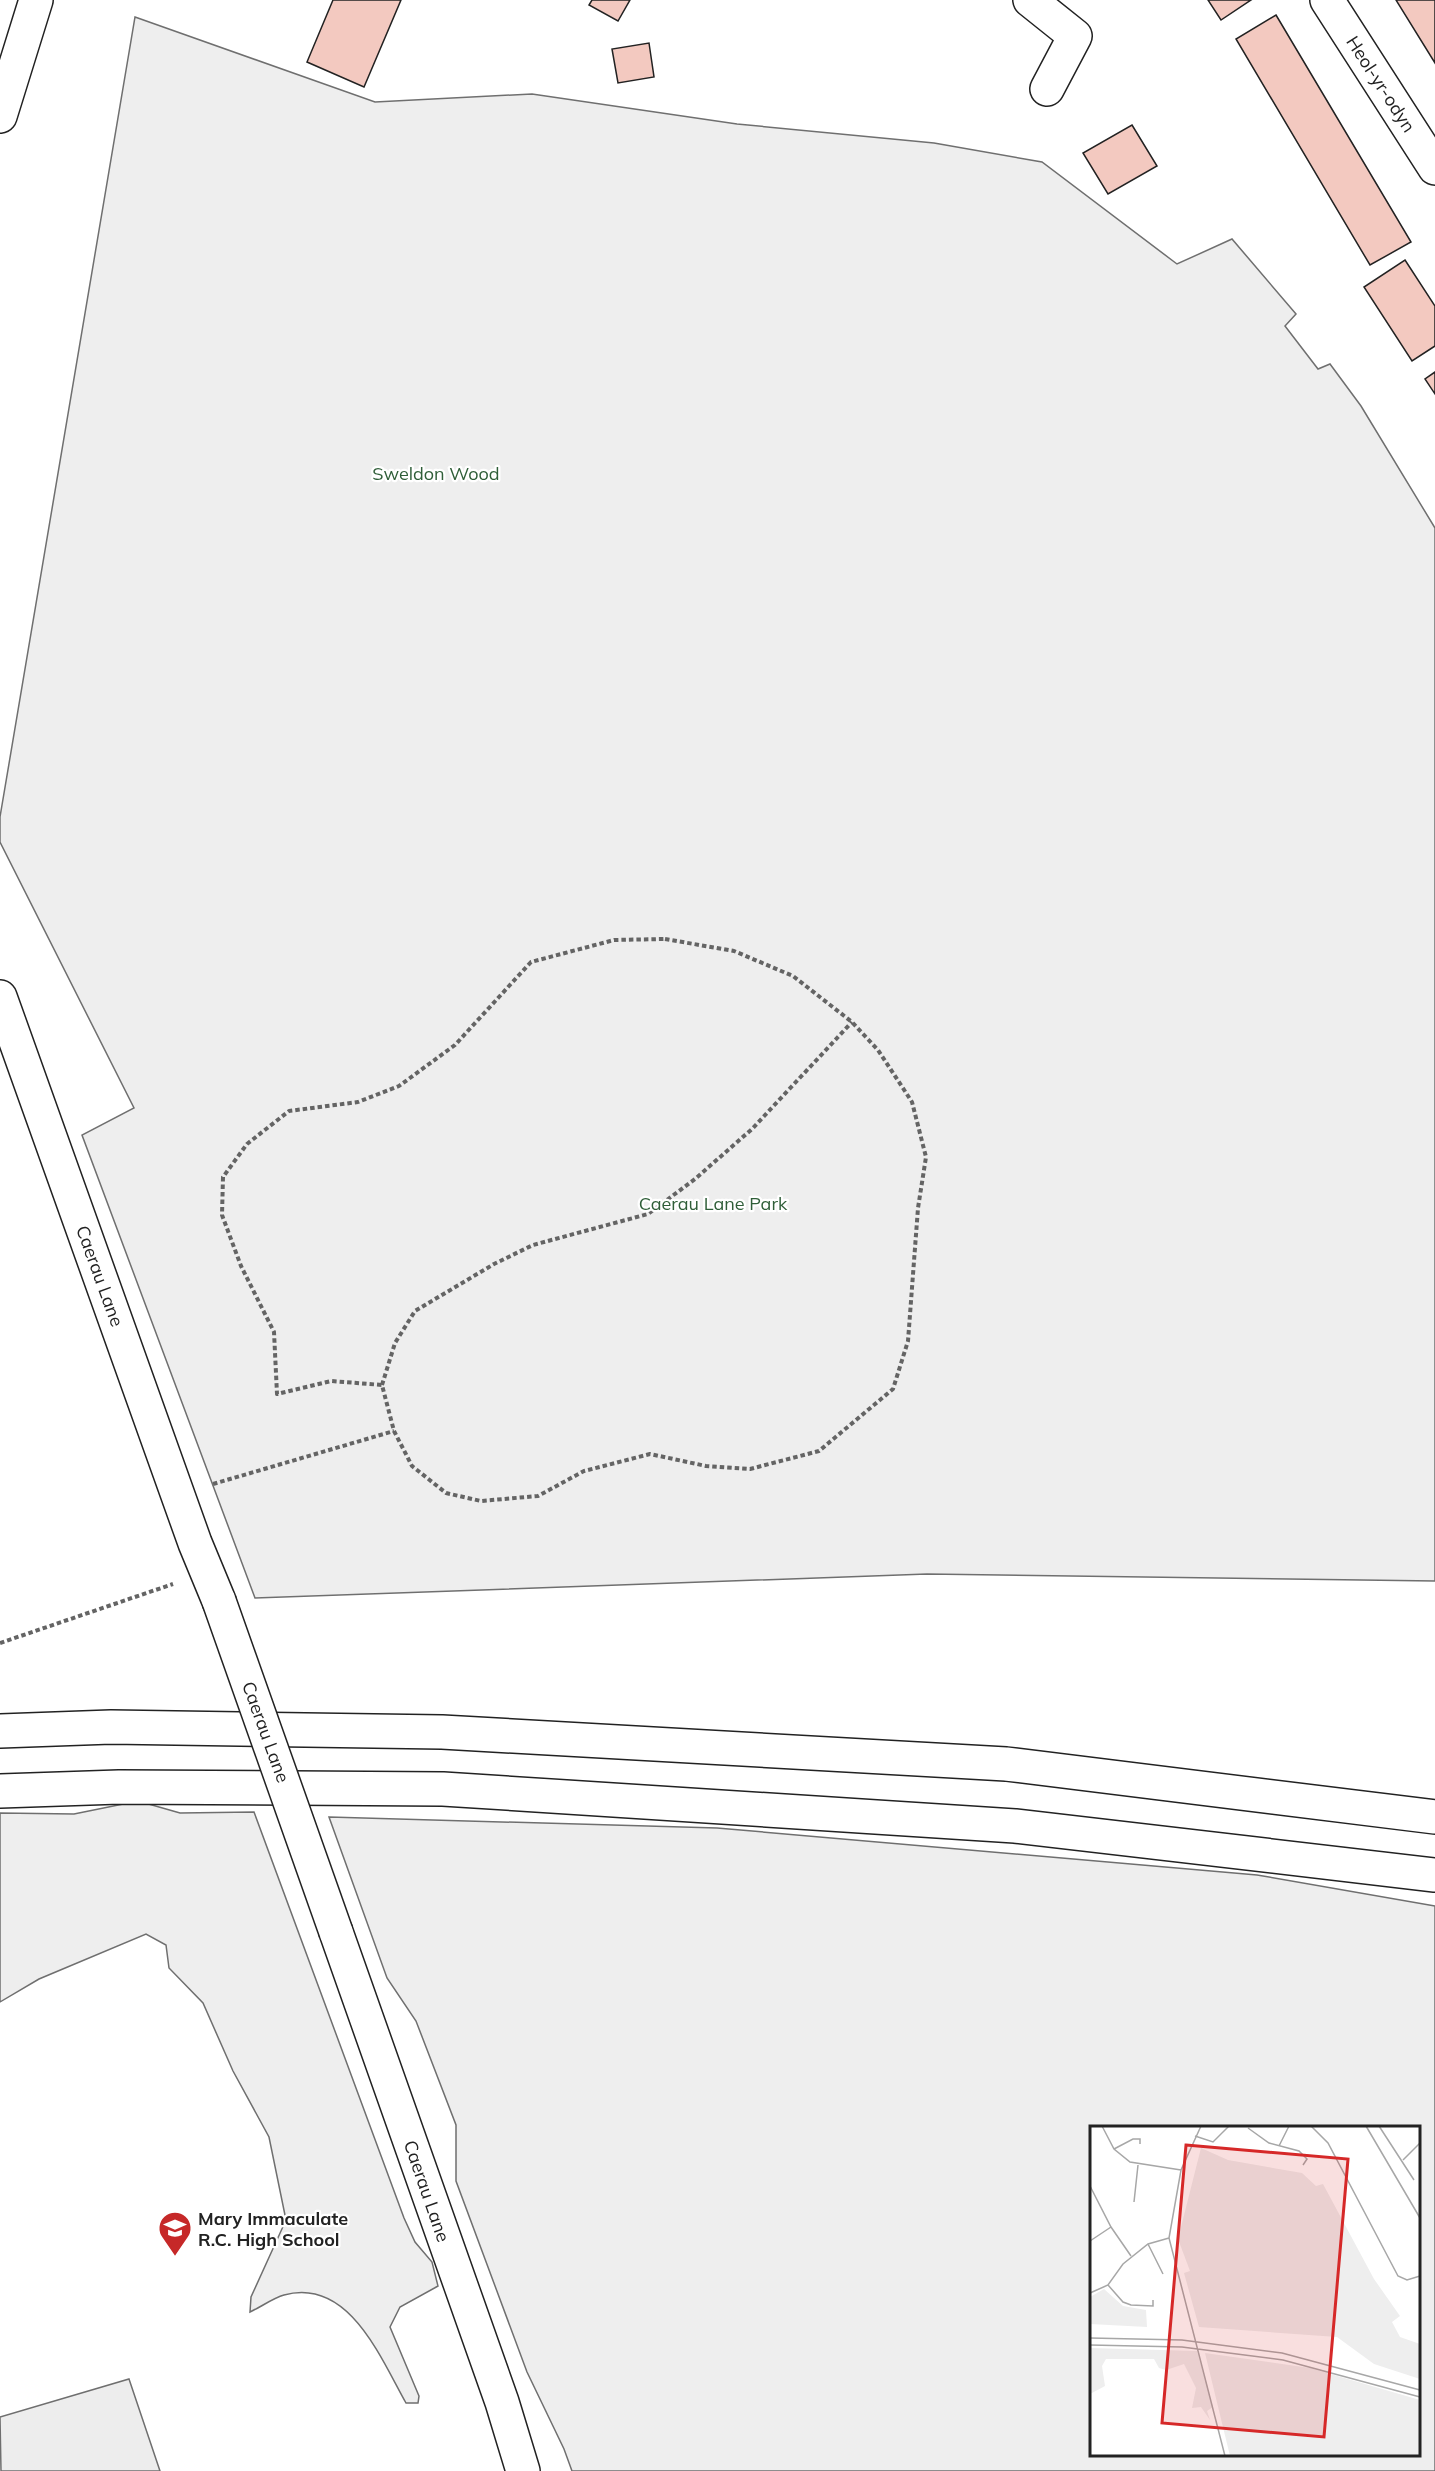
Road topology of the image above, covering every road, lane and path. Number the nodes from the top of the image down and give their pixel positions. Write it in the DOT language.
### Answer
graph roads {
  1 [pos="36,0"];
  2 [pos="1030,0"];
  3 [pos="1327,0"];
  4 [pos="1047,89"];
  5 [pos="0,116"];
  6 [pos="1435,168"];
  7 [pos="0,997"];
  8 [pos="852,1023"];
  9 [pos="382,1385"];
  10 [pos="394,1431"];
  11 [pos="178,1494"];
  12 [pos="195,1543"];
  13 [pos="0,1643"];
  14 [pos="0,1731"];
  15 [pos="0,1791"];
  16 [pos="1435,1817"];
  17 [pos="1435,1875"];
  18 [pos="523,2471"];
  1 -- 5 [label="main road"];
  2 -- 4 [label="main road"];
  3 -- 6 [label="main road, Heol-yr-odyn"];
  7 -- 11 [label="main road, Caerau Lane"];
  8 -- 9 [label="path"];
  8 -- 9 [label="path"];
  8 -- 10 [label="path"];
  9 -- 10 [label="path"];
  10 -- 11 [label="path"];
  11 -- 12 [label="main road, Caerau Lane"];
  12 -- 13 [label="path"];
  12 -- 18 [label="main road, Caerau Lane, bridge"];
  14 -- 16 [label="main road"];
  15 -- 17 [label="main road"];
}
